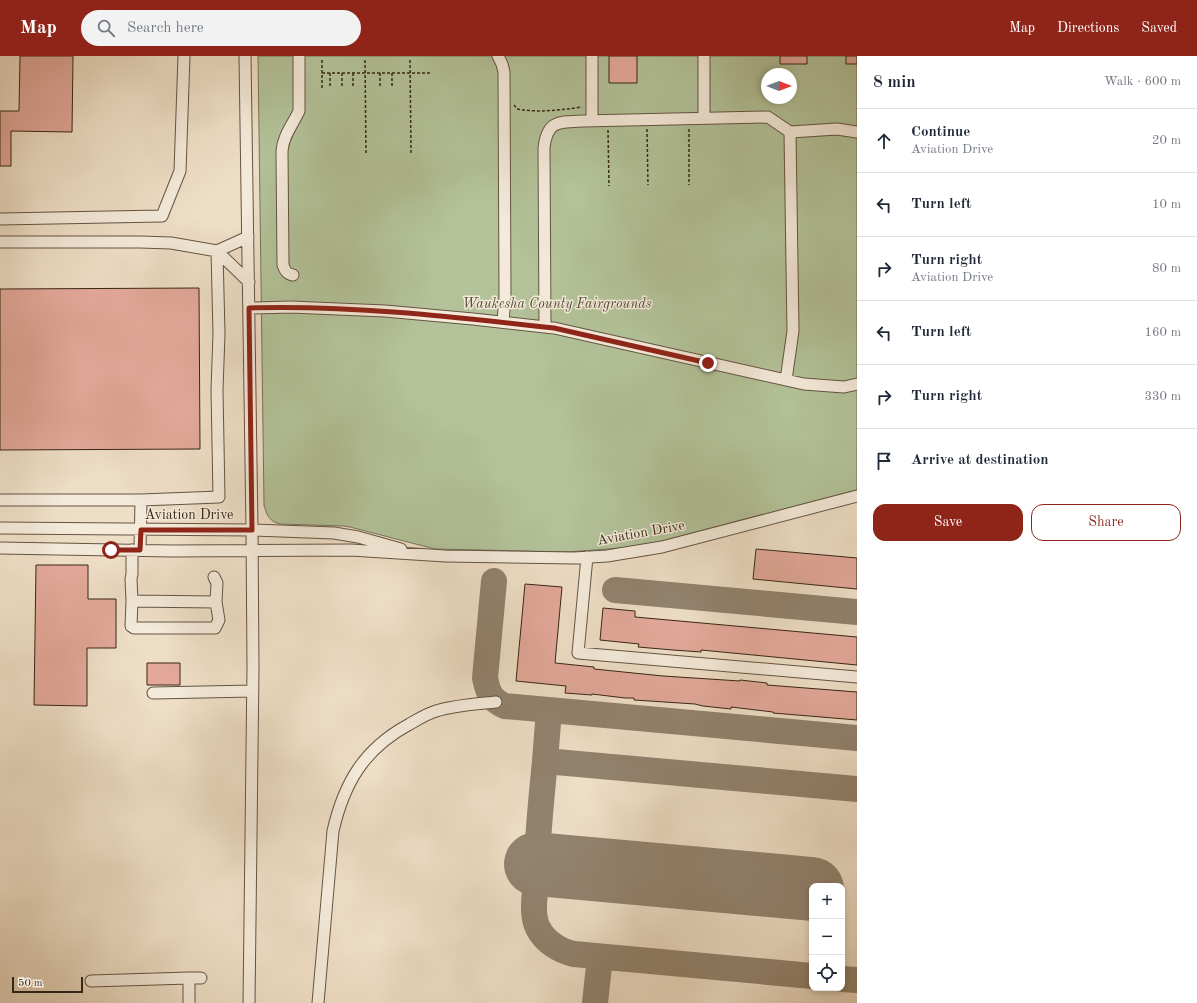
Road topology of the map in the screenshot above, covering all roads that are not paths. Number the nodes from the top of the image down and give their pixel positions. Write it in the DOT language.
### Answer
graph roads {
  1 [pos="184,56"];
  2 [pos="245,56"];
  3 [pos="299,56"];
  4 [pos="498,56"];
  5 [pos="592,56"];
  6 [pos="704,56"];
  7 [pos="704,118"];
  8 [pos="592,120"];
  9 [pos="790,132"];
  10 [pos="857,132"];
  11 [pos="0,219"];
  12 [pos="248,237"];
  13 [pos="0,242"];
  14 [pos="217,251"];
  15 [pos="293,275"];
  16 [pos="249,282"];
  17 [pos="249,308"];
  18 [pos="503,322"];
  19 [pos="544,327"];
  20 [pos="786,380"];
  21 [pos="857,384"];
  22 [pos="857,496"];
  23 [pos="0,500"];
  24 [pos="141,500"];
  25 [pos="0,528"];
  26 [pos="141,530"];
  27 [pos="252,530"];
  28 [pos="0,548"];
  29 [pos="136,550"];
  30 [pos="252,550"];
  31 [pos="424,555"];
  32 [pos="587,557"];
  33 [pos="214,576"];
  34 [pos="132,602"];
  35 [pos="216,602"];
  36 [pos="857,677"];
  37 [pos="253,691"];
  38 [pos="152,693"];
  39 [pos="496,702"];
  40 [pos="189,978"];
  41 [pos="201,978"];
  42 [pos="91,980"];
  43 [pos="189,1003"];
  44 [pos="249,1003"];
  45 [pos="318,1003"];
  1 -- 11 [label="street"];
  2 -- 12 [label="street"];
  3 -- 15 [label="street"];
  4 -- 18 [label="street"];
  5 -- 8 [label="street"];
  6 -- 7 [label="street"];
  7 -- 8 [label="street"];
  7 -- 9 [label="street"];
  8 -- 19 [label="street"];
  9 -- 10 [label="street"];
  9 -- 20 [label="street"];
  12 -- 14 [label="street"];
  12 -- 16 [label="street"];
  13 -- 14 [label="street"];
  14 -- 16 [label="street"];
  14 -- 24 [label="street"];
  16 -- 17 [label="street"];
  17 -- 18 [label="street"];
  17 -- 27 [label="street"];
  18 -- 19 [label="street"];
  19 -- 20 [label="street"];
  20 -- 21 [label="street"];
  22 -- 32 [label="street, Aviation Drive"];
  23 -- 24 [label="street"];
  24 -- 26 [label="street"];
  25 -- 26 [label="street, Aviation Drive"];
  26 -- 27 [label="street, Aviation Drive"];
  26 -- 29 [label="street"];
  27 -- 30 [label="street"];
  27 -- 31 [label="street, Aviation Drive"];
  28 -- 29 [label="street, Aviation Drive"];
  29 -- 30 [label="street, Aviation Drive"];
  29 -- 34 [label="street"];
  30 -- 31 [label="street, Aviation Drive"];
  30 -- 37 [label="street"];
  31 -- 32 [label="street, Aviation Drive"];
  32 -- 36 [label="street"];
  33 -- 35 [label="street"];
  34 -- 35 [label="street"];
  34 -- 35 [label="street"];
  37 -- 38 [label="street"];
  37 -- 44 [label="street"];
  39 -- 45 [label="street"];
  40 -- 41 [label="street"];
  40 -- 42 [label="street"];
  40 -- 43 [label="street"];
}
